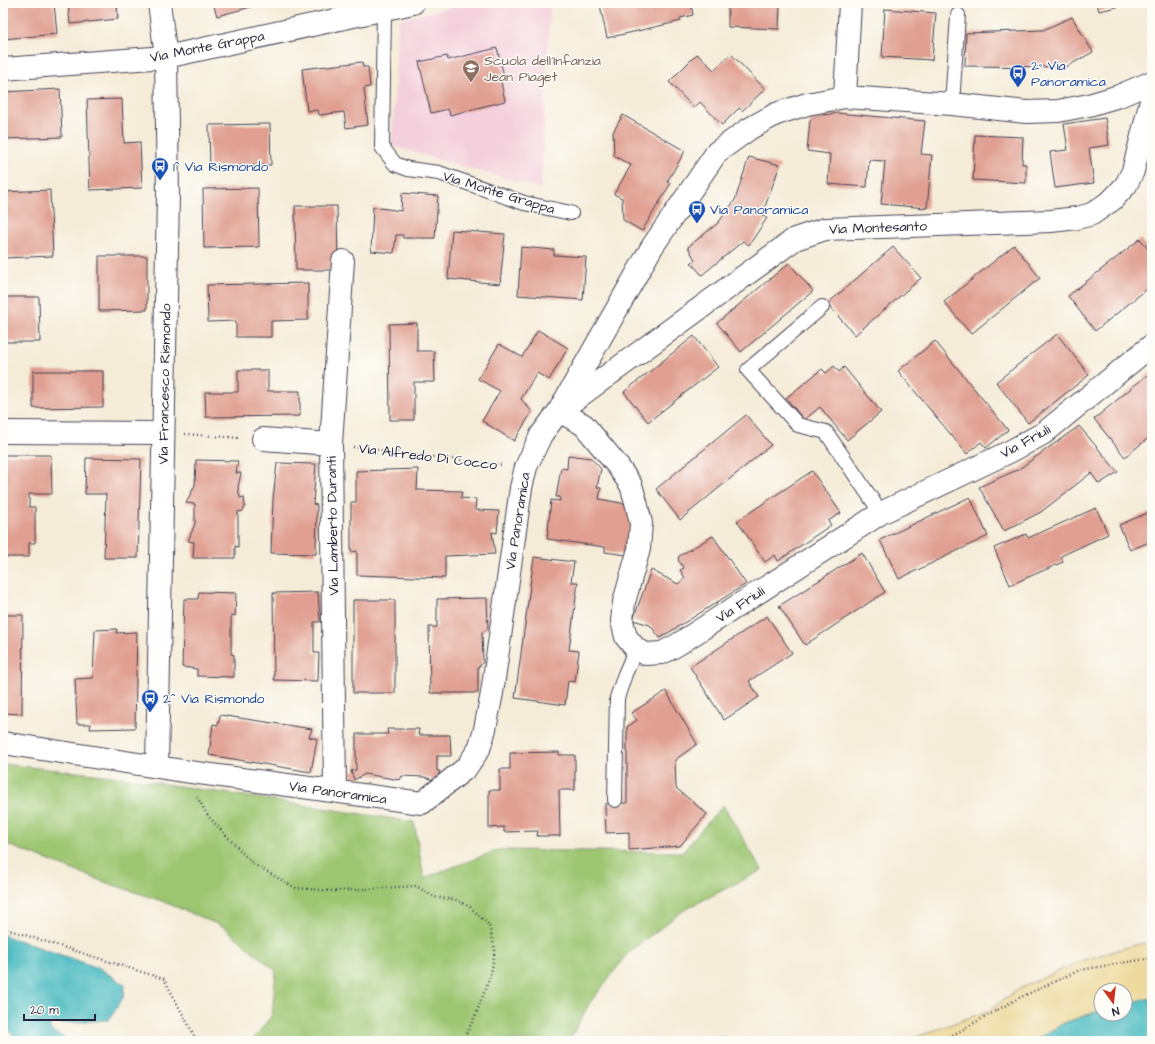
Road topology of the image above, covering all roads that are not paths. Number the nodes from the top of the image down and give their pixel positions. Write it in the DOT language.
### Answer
graph roads {
  1 [pos="159,3"];
  2 [pos="413,3"];
  3 [pos="850,3"];
  4 [pos="384,10"];
  5 [pos="958,15"];
  6 [pos="166,57"];
  7 [pos="3,69"];
  8 [pos="1152,82"];
  9 [pos="845,97"];
  10 [pos="1152,97"];
  11 [pos="952,104"];
  12 [pos="570,213"];
  13 [pos="343,261"];
  14 [pos="822,307"];
  15 [pos="1152,345"];
  16 [pos="559,411"];
  17 [pos="3,432"];
  18 [pos="163,433"];
  19 [pos="262,439"];
  20 [pos="331,444"];
  21 [pos="881,513"];
  22 [pos="636,649"];
  23 [pos="3,743"];
  24 [pos="157,766"];
  25 [pos="335,791"];
  26 [pos="615,800"];
  1 -- 6 [label="street, Via Francesco Rismondo"];
  2 -- 4 [label="street, Via Monte Grappa"];
  3 -- 9 [label="street"];
  4 -- 6 [label="street, Via Monte Grappa"];
  4 -- 12 [label="lane, Via Monte Grappa"];
  5 -- 11 [label="lane"];
  6 -- 7 [label="street, Via Monte Grappa"];
  6 -- 18 [label="street, Via Francesco Rismondo"];
  8 -- 11 [label="street, Via Panoramica"];
  9 -- 11 [label="street, Via Panoramica"];
  9 -- 16 [label="street, Via Panoramica"];
  10 -- 16 [label="street, Via Montesanto"];
  13 -- 20 [label="street, Via Lamberto Duranti"];
  14 -- 21 [label="lane"];
  15 -- 21 [label="street, Via Friuli"];
  16 -- 22 [label="street"];
  16 -- 25 [label="street, Via Panoramica"];
  17 -- 18 [label="street"];
  18 -- 24 [label="street, Via Francesco Rismondo"];
  19 -- 20 [label="street"];
  20 -- 25 [label="street, Via Lamberto Duranti"];
  21 -- 22 [label="street, Via Friuli"];
  22 -- 26 [label="lane"];
  23 -- 24 [label="street, Via Panoramica"];
  24 -- 25 [label="street, Via Panoramica"];
}
